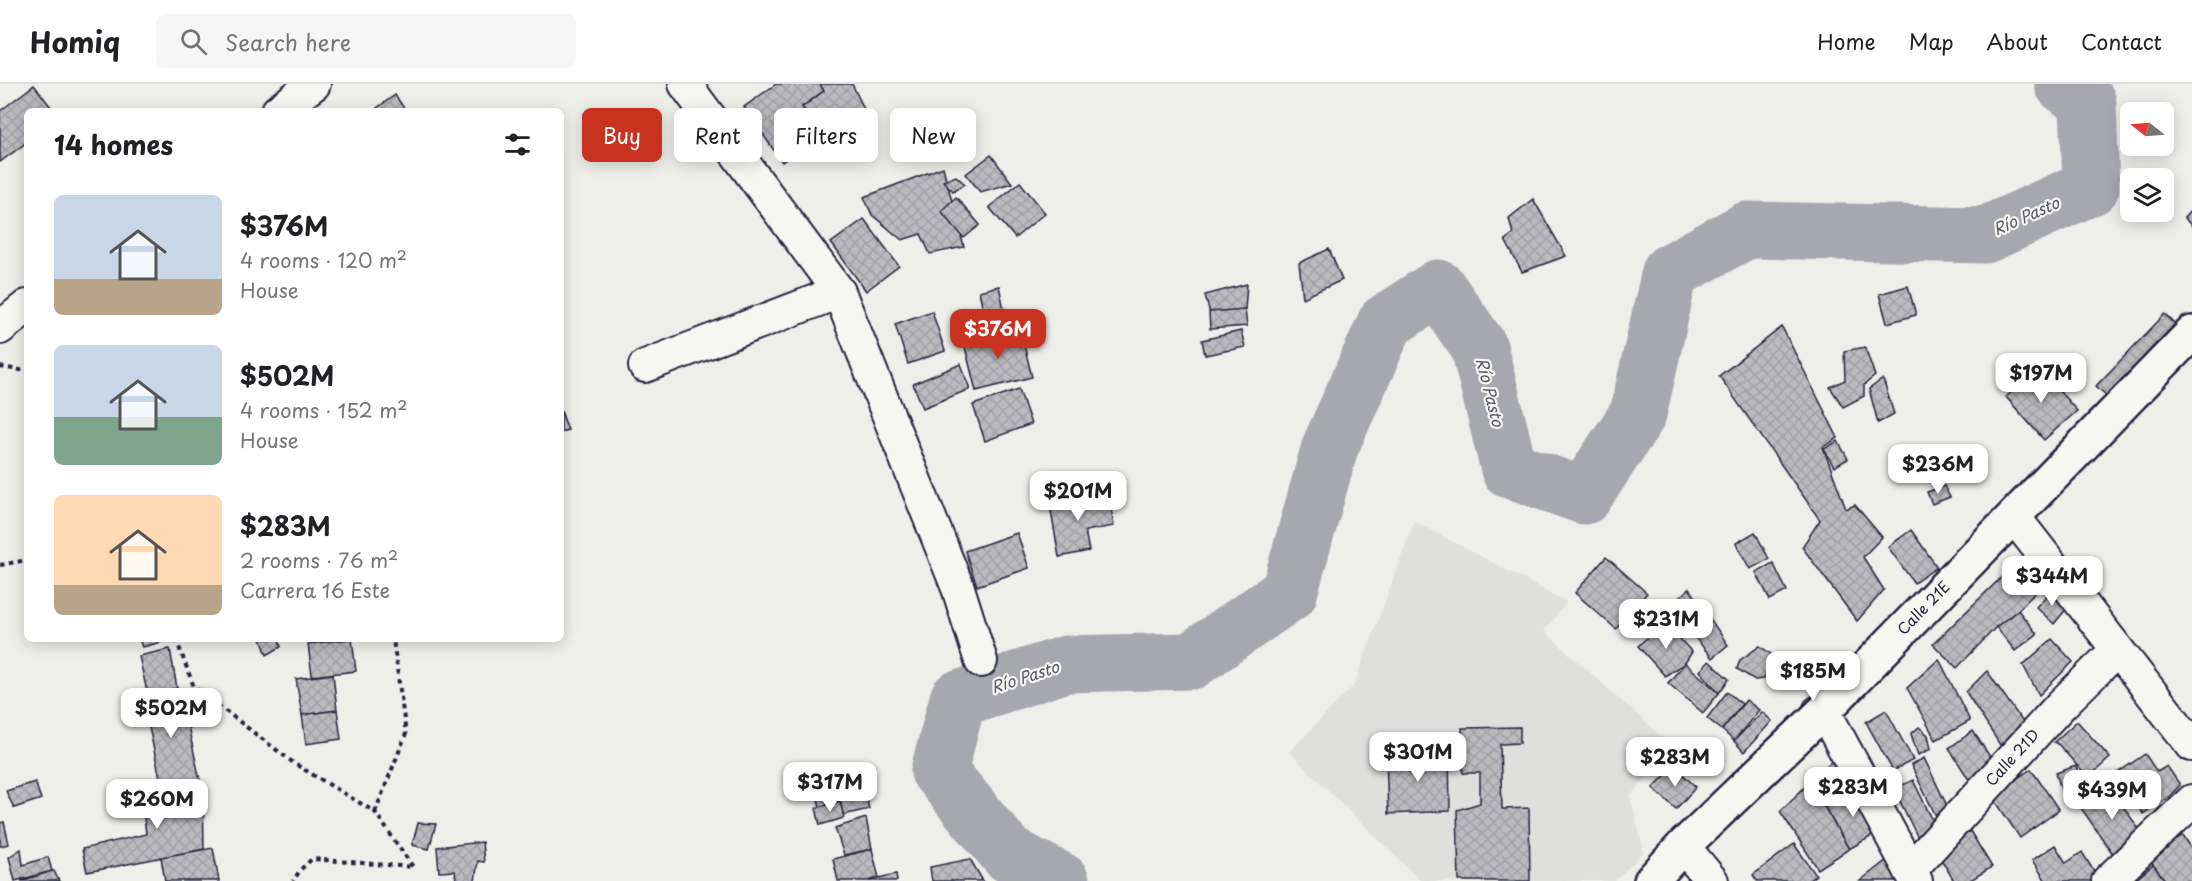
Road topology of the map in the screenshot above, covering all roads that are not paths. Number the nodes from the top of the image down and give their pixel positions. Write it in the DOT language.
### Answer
graph roads {
  1 [pos="314,84"];
  2 [pos="685,84"];
  3 [pos="282,108"];
  4 [pos="839,292"];
  5 [pos="24,308"];
  6 [pos="0,328"];
  7 [pos="2192,333"];
  8 [pos="645,366"];
  9 [pos="2014,517"];
  10 [pos="2117,650"];
  11 [pos="981,661"];
  12 [pos="1824,711"];
  13 [pos="2192,745"];
  14 [pos="2192,801"];
  15 [pos="1683,846"];
  16 [pos="1913,876"];
  17 [pos="1651,881"];
  18 [pos="1712,881"];
  19 [pos="2108,881"];
  1 -- 3 [label="street"];
  2 -- 4 [label="street"];
  4 -- 8 [label="street"];
  4 -- 11 [label="street"];
  5 -- 6 [label="street"];
  7 -- 9 [label="main road, Calle 21E"];
  9 -- 10 [label="street"];
  9 -- 12 [label="main road, Calle 21E"];
  10 -- 13 [label="street"];
  10 -- 16 [label="street, Calle 21D"];
  12 -- 15 [label="main road, Calle 21E"];
  12 -- 16 [label="street"];
  14 -- 19 [label="street"];
  15 -- 17 [label="main road, Calle 21E"];
  15 -- 18 [label="street"];
}
